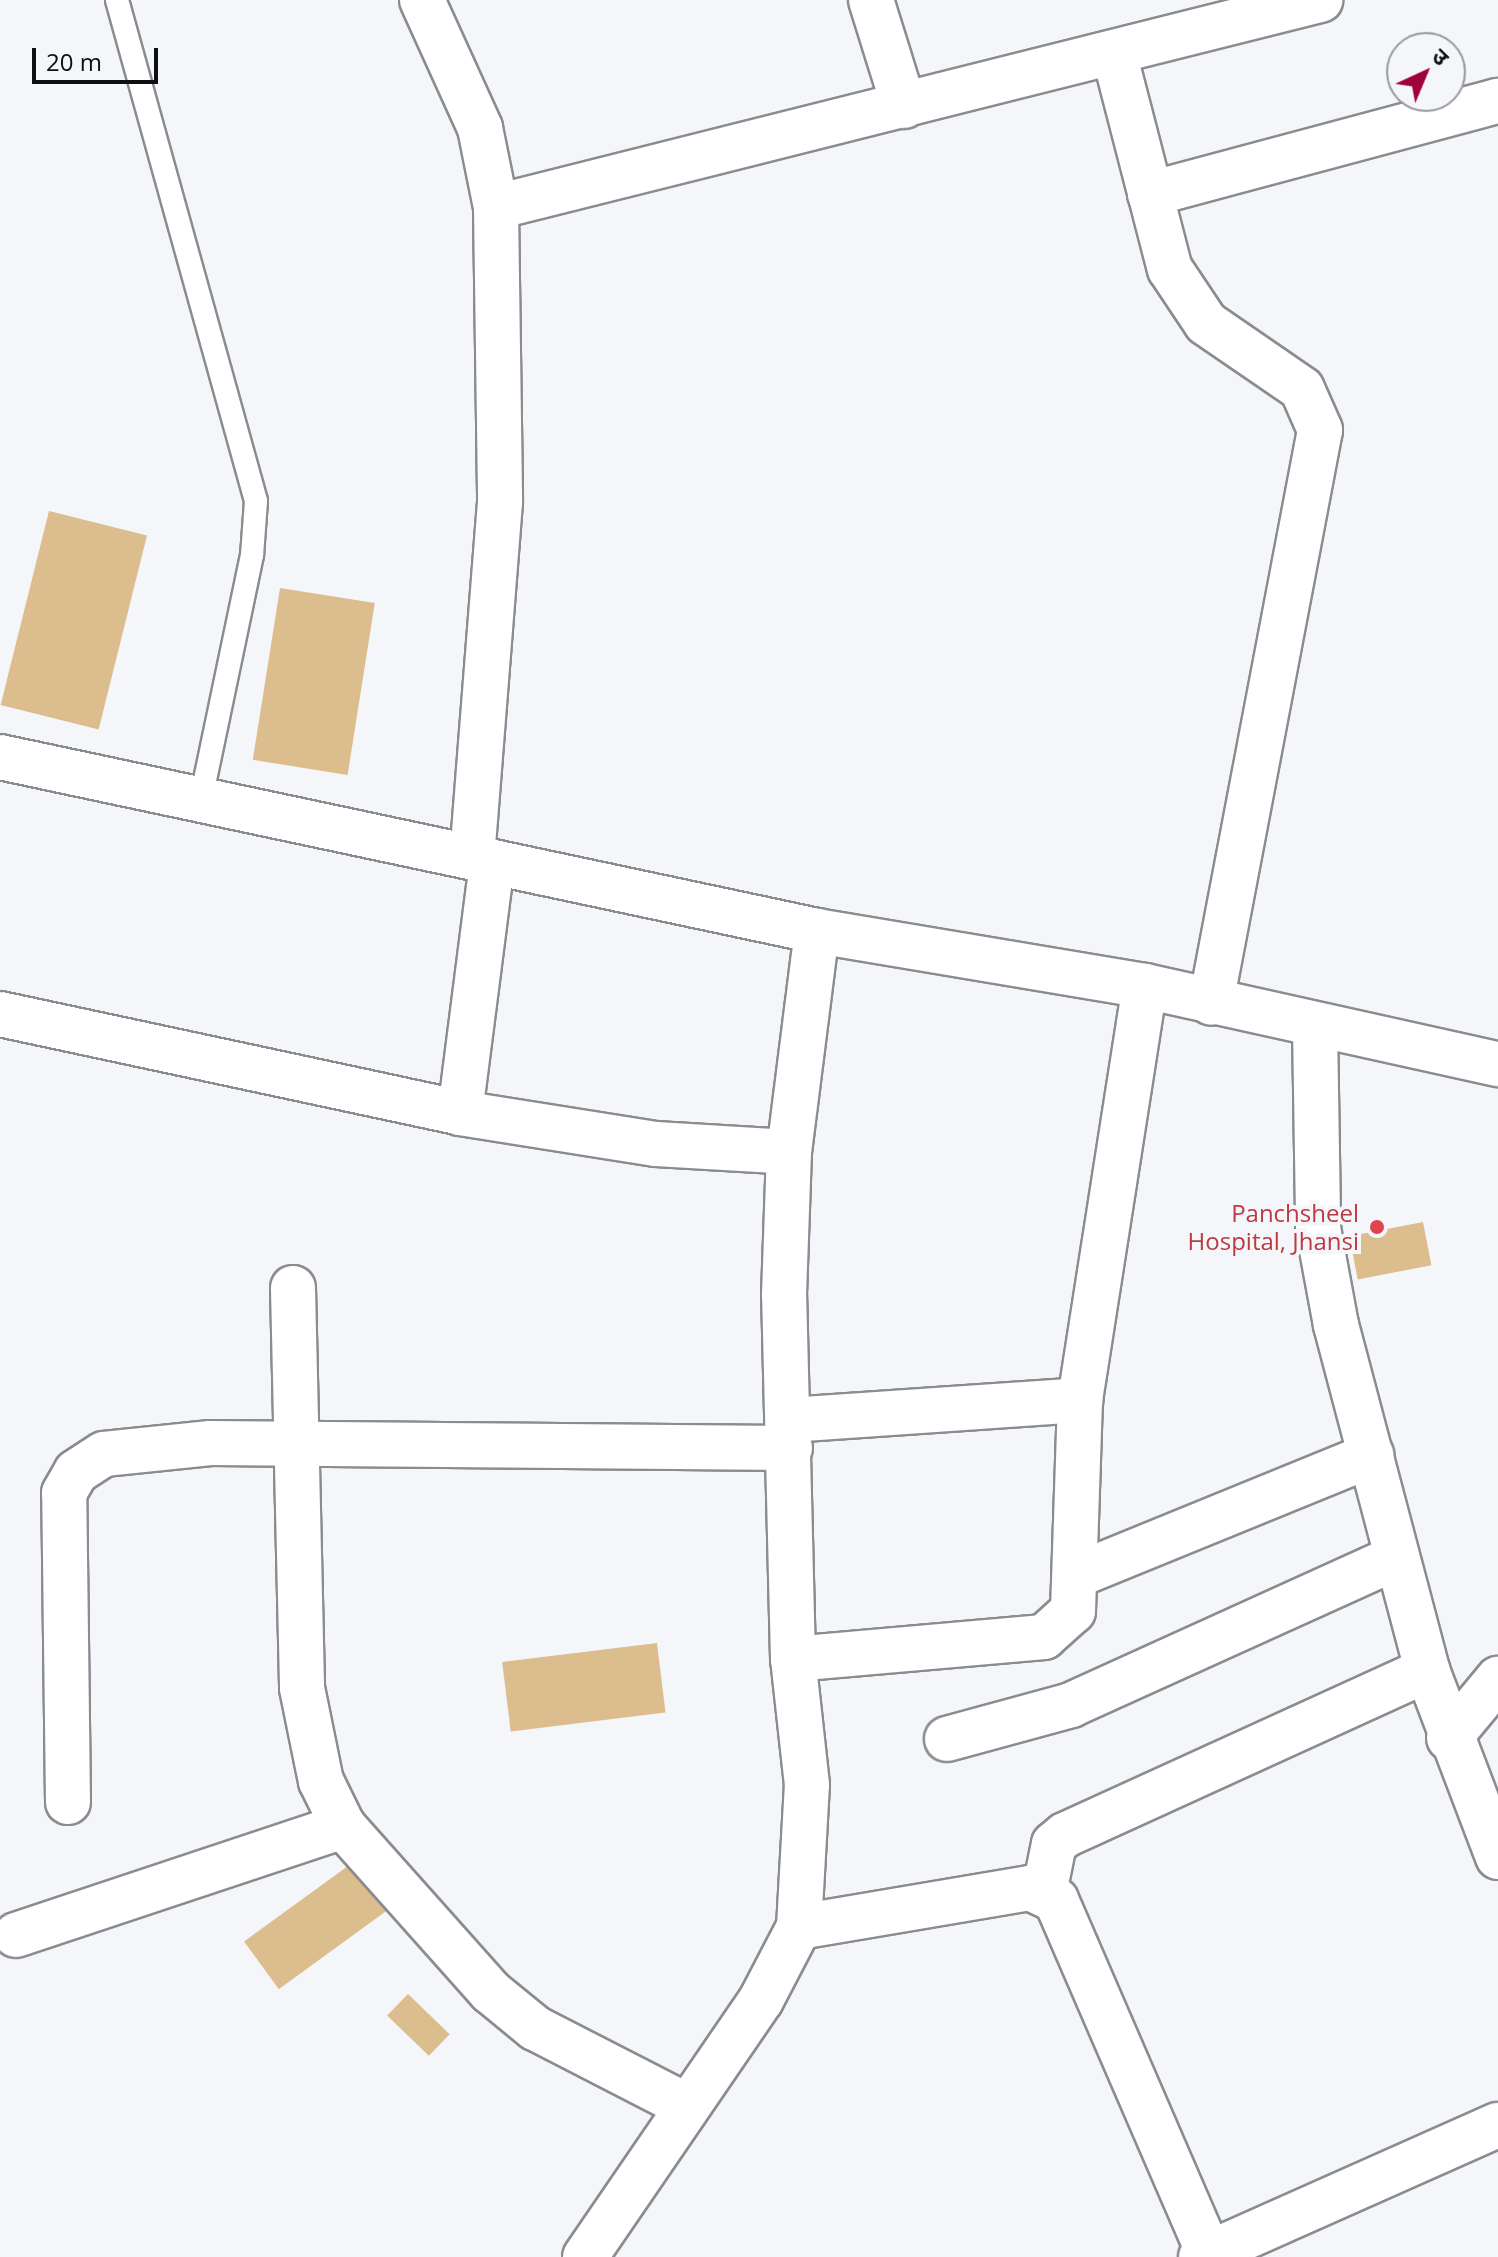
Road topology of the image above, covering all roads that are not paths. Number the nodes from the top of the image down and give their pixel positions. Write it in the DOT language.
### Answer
graph roads {
  1 [pos="117,0"];
  2 [pos="422,0"];
  3 [pos="871,0"];
  4 [pos="1320,0"];
  5 [pos="1114,53"];
  6 [pos="1498,101"];
  7 [pos="904,106"];
  8 [pos="1150,194"];
  9 [pos="496,207"];
  10 [pos="0,757"];
  11 [pos="201,799"];
  12 [pos="482,858"];
  13 [pos="817,931"];
  14 [pos="1145,986"];
  15 [pos="1211,1003"];
  16 [pos="0,1014"];
  17 [pos="1315,1026"];
  18 [pos="1498,1064"];
  19 [pos="460,1113"];
  20 [pos="789,1152"];
  21 [pos="293,1288"];
  22 [pos="1080,1400"];
  23 [pos="790,1434"];
  24 [pos="302,1444"];
  25 [pos="1371,1455"];
  26 [pos="1395,1558"];
  27 [pos="1077,1575"];
  28 [pos="793,1659"];
  29 [pos="1427,1670"];
  30 [pos="1498,1679"];
  31 [pos="1449,1738"];
  32 [pos="947,1739"];
  33 [pos="68,1802"];
  34 [pos="343,1826"];
  35 [pos="1498,1857"];
  36 [pos="1044,1893"];
  37 [pos="799,1927"];
  38 [pos="16,1935"];
  39 [pos="687,2106"];
  40 [pos="1498,2125"];
  41 [pos="1205,2256"];
  42 [pos="585,2257"];
  1 -- 11 [label="lane"];
  2 -- 9 [label="street"];
  3 -- 7 [label="street"];
  4 -- 5 [label="street"];
  5 -- 7 [label="street"];
  5 -- 8 [label="street"];
  6 -- 8 [label="street"];
  7 -- 9 [label="street"];
  8 -- 15 [label="street"];
  9 -- 12 [label="street"];
  10 -- 11 [label="street"];
  11 -- 12 [label="street"];
  12 -- 13 [label="street"];
  12 -- 19 [label="street"];
  13 -- 14 [label="street"];
  13 -- 20 [label="street"];
  14 -- 15 [label="street"];
  14 -- 22 [label="street"];
  15 -- 17 [label="street"];
  16 -- 19 [label="street"];
  17 -- 18 [label="street"];
  17 -- 25 [label="street"];
  19 -- 20 [label="street"];
  20 -- 23 [label="street"];
  21 -- 24 [label="street"];
  22 -- 23 [label="street"];
  22 -- 27 [label="street"];
  23 -- 24 [label="street"];
  23 -- 28 [label="street"];
  24 -- 33 [label="street"];
  24 -- 34 [label="street"];
  25 -- 26 [label="street"];
  25 -- 27 [label="street"];
  26 -- 29 [label="street"];
  26 -- 32 [label="street"];
  27 -- 28 [label="street"];
  28 -- 37 [label="street"];
  29 -- 31 [label="street"];
  29 -- 36 [label="street"];
  30 -- 31 [label="street"];
  31 -- 35 [label="street"];
  34 -- 38 [label="street"];
  34 -- 39 [label="street"];
  36 -- 37 [label="street"];
  36 -- 41 [label="street"];
  37 -- 39 [label="street"];
  39 -- 42 [label="street"];
  40 -- 41 [label="street"];
}
